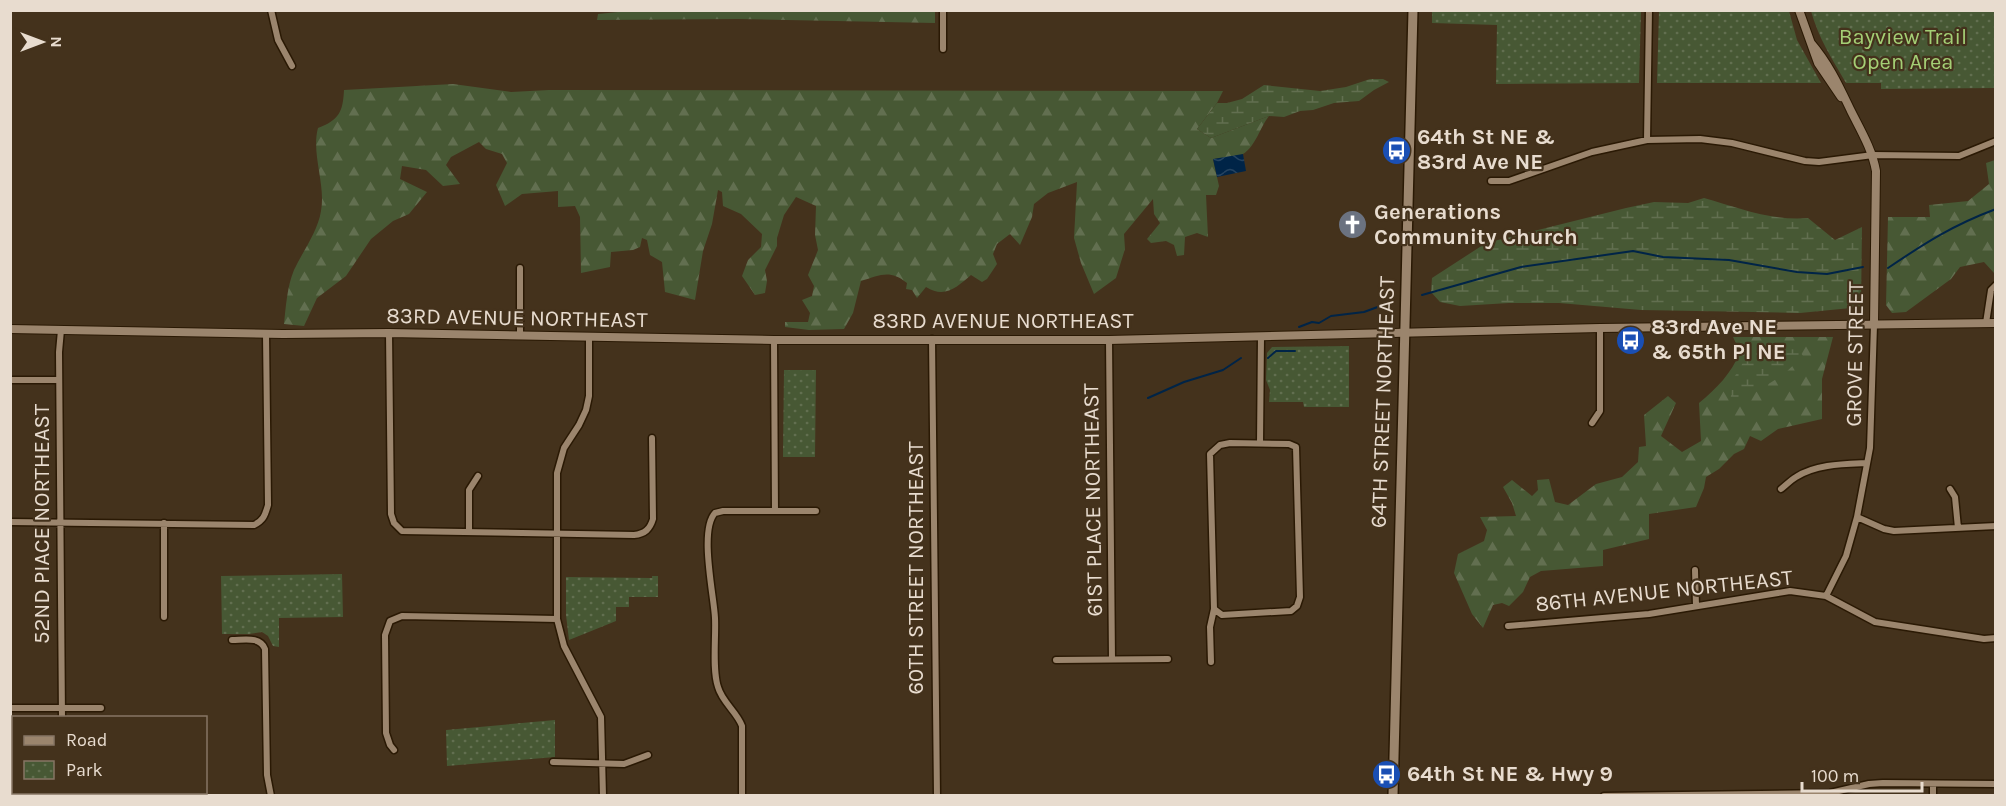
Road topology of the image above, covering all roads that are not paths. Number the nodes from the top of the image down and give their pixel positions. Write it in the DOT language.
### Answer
graph roads {
  1 [pos="271,10"];
  2 [pos="944,10"];
  3 [pos="1413,10"];
  4 [pos="1649,10"];
  5 [pos="1799,10"];
  6 [pos="943,49"];
  7 [pos="292,66"];
  8 [pos="1647,140"];
  9 [pos="1995,141"];
  10 [pos="1873,155"];
  11 [pos="1491,181"];
  12 [pos="520,268"];
  13 [pos="1995,285"];
  14 [pos="1986,323"];
  15 [pos="1995,323"];
  16 [pos="1874,325"];
  17 [pos="10,328"];
  18 [pos="1600,328"];
  19 [pos="61,330"];
  20 [pos="1404,332"];
  21 [pos="389,333"];
  22 [pos="266,334"];
  23 [pos="520,335"];
  24 [pos="1261,336"];
  25 [pos="589,337"];
  26 [pos="932,339"];
  27 [pos="774,340"];
  28 [pos="1109,340"];
  29 [pos="10,380"];
  30 [pos="59,380"];
  31 [pos="1592,423"];
  32 [pos="652,438"];
  33 [pos="1260,443"];
  34 [pos="1867,463"];
  35 [pos="478,476"];
  36 [pos="1781,489"];
  37 [pos="1950,489"];
  38 [pos="775,511"];
  39 [pos="816,511"];
  40 [pos="1857,517"];
  41 [pos="10,522"];
  42 [pos="61,522"];
  43 [pos="164,523"];
  44 [pos="1995,526"];
  45 [pos="1958,528"];
  46 [pos="469,532"];
  47 [pos="557,534"];
  48 [pos="1695,570"];
  49 [pos="1826,596"];
  50 [pos="1696,606"];
  51 [pos="1214,609"];
  52 [pos="164,617"];
  53 [pos="557,619"];
  54 [pos="1508,626"];
  55 [pos="1995,638"];
  56 [pos="232,640"];
  57 [pos="1112,659"];
  58 [pos="1168,659"];
  59 [pos="1056,660"];
  60 [pos="1210,662"];
  61 [pos="10,708"];
  62 [pos="62,708"];
  63 [pos="101,708"];
  64 [pos="62,716"];
  65 [pos="394,750"];
  66 [pos="648,755"];
  67 [pos="553,762"];
  68 [pos="603,763"];
  69 [pos="1933,784"];
  70 [pos="1995,784"];
  71 [pos="272,795"];
  72 [pos="603,795"];
  73 [pos="742,795"];
  74 [pos="937,795"];
  75 [pos="1394,795"];
  76 [pos="1604,795"];
  77 [pos="1933,795"];
  1 -- 7 [label="street"];
  2 -- 6 [label="street"];
  3 -- 20 [label="main road, 64TH STREET NORTHEAST"];
  4 -- 8 [label="street"];
  5 -- 10 [label="street, GROVE STREET"];
  8 -- 10 [label="street"];
  8 -- 11 [label="street"];
  9 -- 10 [label="street"];
  10 -- 16 [label="street, GROVE STREET"];
  12 -- 23 [label="street"];
  13 -- 14 [label="street"];
  14 -- 15 [label="street, 83RD AVENUE NORTHEAST"];
  14 -- 16 [label="street, 83RD AVENUE NORTHEAST"];
  16 -- 18 [label="street, 83RD AVENUE NORTHEAST"];
  16 -- 34 [label="street, GROVE STREET"];
  17 -- 19 [label="street, 83RD AVENUE NORTHEAST"];
  18 -- 20 [label="street, 83RD AVENUE NORTHEAST"];
  18 -- 31 [label="street"];
  19 -- 22 [label="street, 83RD AVENUE NORTHEAST"];
  19 -- 30 [label="street, 52ND PIACE NORTHEAST"];
  20 -- 24 [label="street, 83RD AVENUE NORTHEAST"];
  20 -- 75 [label="main road, 64TH STREET NORTHEAST"];
  21 -- 22 [label="street, 83RD AVENUE NORTHEAST"];
  21 -- 23 [label="street, 83RD AVENUE NORTHEAST"];
  21 -- 46 [label="street"];
  22 -- 43 [label="street"];
  23 -- 25 [label="street, 83RD AVENUE NORTHEAST"];
  24 -- 28 [label="street, 83RD AVENUE NORTHEAST"];
  24 -- 33 [label="street"];
  25 -- 27 [label="street, 83RD AVENUE NORTHEAST"];
  25 -- 47 [label="street"];
  26 -- 27 [label="street, 83RD AVENUE NORTHEAST"];
  26 -- 28 [label="street, 83RD AVENUE NORTHEAST"];
  26 -- 74 [label="street, 60TH STREET NORTHEAST"];
  27 -- 38 [label="street"];
  28 -- 57 [label="street, 61ST PLACE NORTHEAST"];
  29 -- 30 [label="street"];
  30 -- 42 [label="street, 52ND PIACE NORTHEAST"];
  32 -- 47 [label="street"];
  33 -- 51 [label="street"];
  33 -- 51 [label="street"];
  34 -- 36 [label="street"];
  34 -- 40 [label="street, GROVE STREET"];
  35 -- 46 [label="street"];
  37 -- 45 [label="street"];
  38 -- 39 [label="street"];
  38 -- 73 [label="street"];
  40 -- 45 [label="street"];
  40 -- 49 [label="street, GROVE STREET"];
  41 -- 42 [label="street"];
  42 -- 43 [label="street"];
  42 -- 62 [label="street, 52ND PIACE NORTHEAST"];
  43 -- 52 [label="street"];
  44 -- 45 [label="street"];
  46 -- 47 [label="street"];
  47 -- 53 [label="street"];
  48 -- 50 [label="street"];
  49 -- 50 [label="street, 86TH AVENUE NORTHEAST"];
  49 -- 55 [label="street, 86TH AVENUE NORTHEAST"];
  50 -- 54 [label="street, 86TH AVENUE NORTHEAST"];
  51 -- 60 [label="street"];
  53 -- 65 [label="street"];
  53 -- 68 [label="street"];
  56 -- 71 [label="street"];
  57 -- 58 [label="street"];
  57 -- 59 [label="street"];
  61 -- 62 [label="street"];
  62 -- 63 [label="street"];
  62 -- 64 [label="street, 52ND PIACE NORTHEAST"];
  66 -- 68 [label="street"];
  67 -- 68 [label="street"];
  68 -- 72 [label="street"];
  69 -- 70 [label="street"];
  69 -- 76 [label="street"];
  69 -- 77 [label="street"];
}
